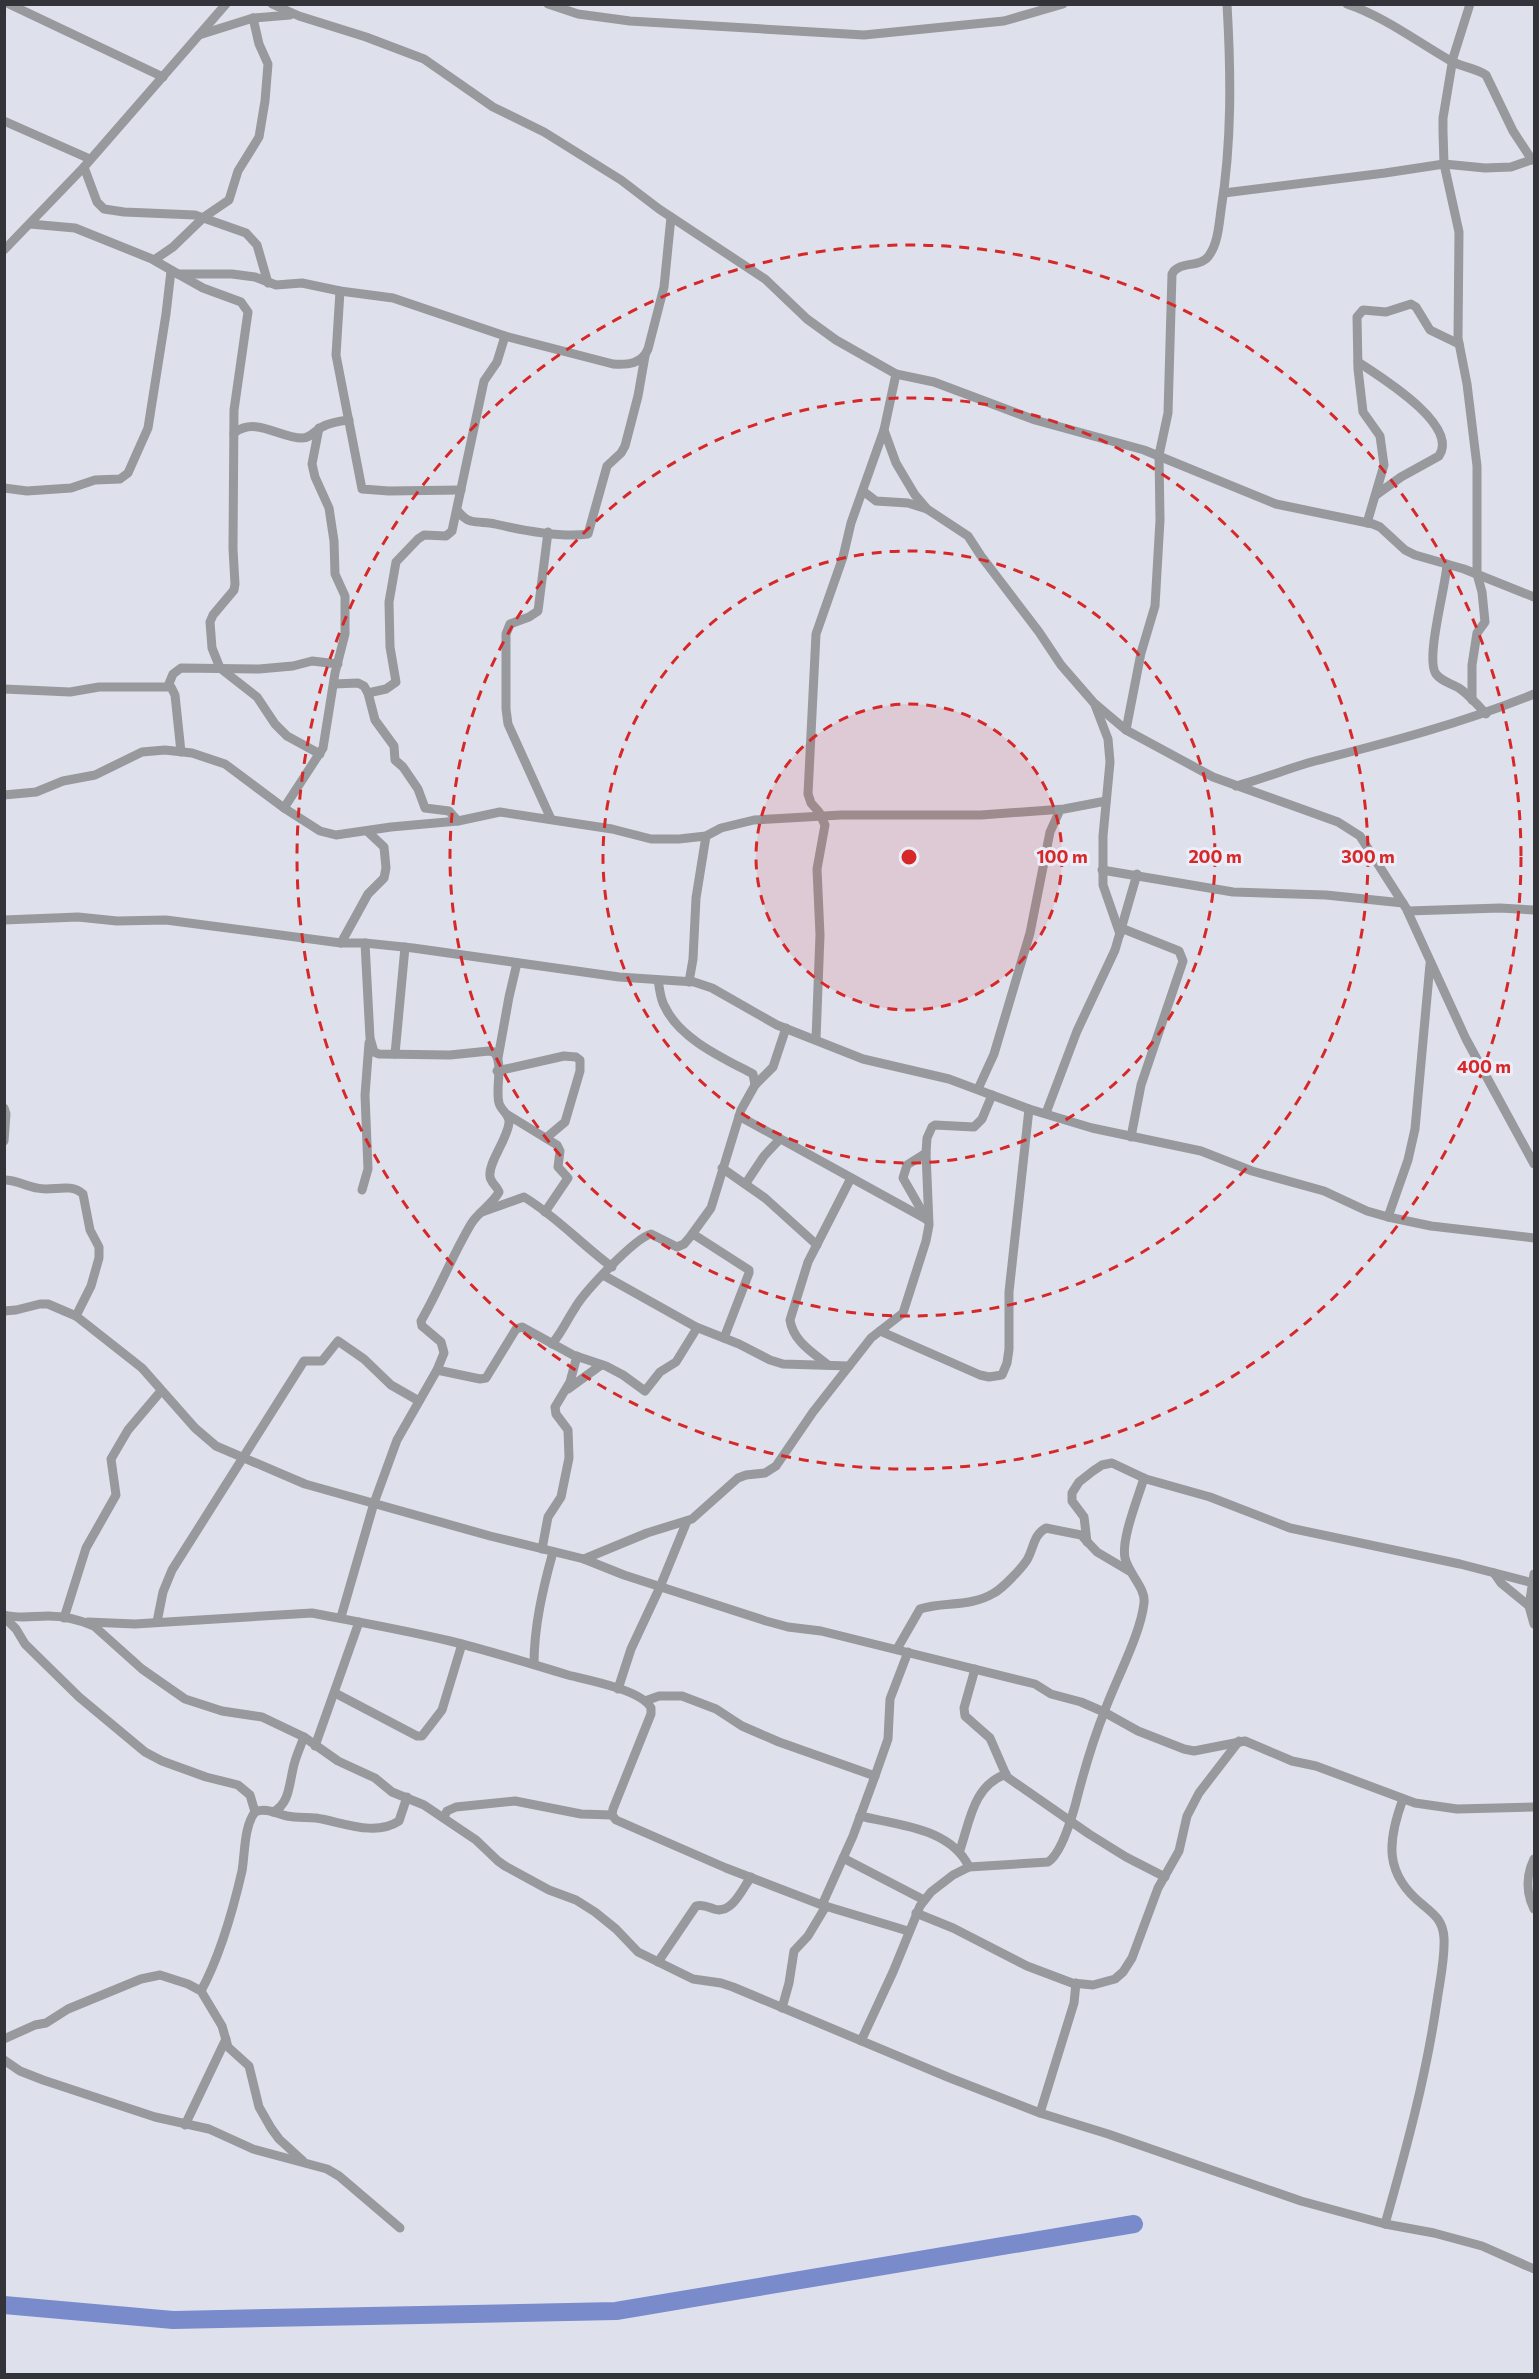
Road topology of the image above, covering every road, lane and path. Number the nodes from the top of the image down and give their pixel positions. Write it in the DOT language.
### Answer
graph roads {
  1 [pos="9,4"];
  2 [pos="226,4"];
  3 [pos="272,4"];
  4 [pos="548,4"];
  5 [pos="1063,4"];
  6 [pos="1227,4"];
  7 [pos="1347,4"];
  8 [pos="1470,4"];
  9 [pos="295,14"];
  10 [pos="253,18"];
  11 [pos="196,36"];
  12 [pos="1452,62"];
  13 [pos="163,77"];
  14 [pos="4,122"];
  15 [pos="1533,160"];
  16 [pos="87,163"];
  17 [pos="1444,164"];
  18 [pos="1224,193"];
  19 [pos="204,217"];
  20 [pos="671,217"];
  21 [pos="30,224"];
  22 [pos="4,250"];
  23 [pos="154,260"];
  24 [pos="175,273"];
  25 [pos="268,283"];
  26 [pos="340,291"];
  27 [pos="505,336"];
  28 [pos="1460,344"];
  29 [pos="645,356"];
  30 [pos="1358,362"];
  31 [pos="896,374"];
  32 [pos="349,420"];
  33 [pos="319,428"];
  34 [pos="884,430"];
  35 [pos="234,433"];
  36 [pos="1159,455"];
  37 [pos="4,488"];
  38 [pos="461,490"];
  39 [pos="863,491"];
  40 [pos="1376,495"];
  41 [pos="927,508"];
  42 [pos="457,510"];
  43 [pos="1367,523"];
  44 [pos="548,532"];
  45 [pos="1447,564"];
  46 [pos="1477,574"];
  47 [pos="1534,597"];
  48 [pos="338,664"];
  49 [pos="220,668"];
  50 [pos="334,684"];
  51 [pos="168,686"];
  52 [pos="4,689"];
  53 [pos="368,693"];
  54 [pos="1534,693"];
  55 [pos="1472,700"];
  56 [pos="1094,703"];
  57 [pos="1486,714"];
  58 [pos="1126,730"];
  59 [pos="181,752"];
  60 [pos="320,754"];
  61 [pos="1236,786"];
  62 [pos="4,795"];
  63 [pos="1106,801"];
  64 [pos="284,808"];
  65 [pos="1059,810"];
  66 [pos="821,816"];
  67 [pos="551,819"];
  68 [pos="458,821"];
  69 [pos="367,831"];
  70 [pos="706,836"];
  71 [pos="1101,870"];
  72 [pos="1137,874"];
  73 [pos="1405,907"];
  74 [pos="1534,910"];
  75 [pos="4,920"];
  76 [pos="1121,931"];
  77 [pos="341,943"];
  78 [pos="365,943"];
  79 [pos="405,947"];
  80 [pos="1430,962"];
  81 [pos="517,963"];
  82 [pos="658,980"];
  83 [pos="689,982"];
  84 [pos="786,1028"];
  85 [pos="370,1038"];
  86 [pos="816,1038"];
  87 [pos="395,1054"];
  88 [pos="498,1059"];
  89 [pos="497,1071"];
  90 [pos="755,1085"];
  91 [pos="978,1089"];
  92 [pos="992,1095"];
  93 [pos="4,1108"];
  94 [pos="1029,1109"];
  95 [pos="1046,1113"];
  96 [pos="508,1115"];
  97 [pos="739,1116"];
  98 [pos="1131,1137"];
  99 [pos="546,1138"];
  100 [pos="780,1139"];
  101 [pos="4,1141"];
  102 [pos="926,1153"];
  103 [pos="1534,1164"];
  104 [pos="722,1168"];
  105 [pos="851,1178"];
  106 [pos="4,1179"];
  107 [pos="746,1183"];
  108 [pos="362,1190"];
  109 [pos="482,1212"];
  110 [pos="545,1212"];
  111 [pos="1388,1217"];
  112 [pos="928,1222"];
  113 [pos="693,1233"];
  114 [pos="1534,1238"];
  115 [pos="817,1245"];
  116 [pos="612,1267"];
  117 [pos="603,1275"];
  118 [pos="4,1311"];
  119 [pos="76,1316"];
  120 [pos="697,1328"];
  121 [pos="880,1331"];
  122 [pos="724,1338"];
  123 [pos="552,1344"];
  124 [pos="578,1356"];
  125 [pos="601,1365"];
  126 [pos="829,1365"];
  127 [pos="849,1366"];
  128 [pos="437,1370"];
  129 [pos="161,1391"];
  130 [pos="564,1392"];
  131 [pos="419,1401"];
  132 [pos="243,1459"];
  133 [pos="1144,1478"];
  134 [pos="374,1503"];
  135 [pos="687,1521"];
  136 [pos="1087,1542"];
  137 [pos="542,1549"];
  138 [pos="553,1552"];
  139 [pos="584,1559"];
  140 [pos="1131,1572"];
  141 [pos="1494,1572"];
  142 [pos="1534,1578"];
  143 [pos="660,1587"];
  144 [pos="1529,1606"];
  145 [pos="4,1616"];
  146 [pos="341,1617"];
  147 [pos="64,1618"];
  148 [pos="85,1622"];
  149 [pos="157,1622"];
  150 [pos="359,1623"];
  151 [pos="1534,1624"];
  152 [pos="462,1644"];
  153 [pos="897,1649"];
  154 [pos="908,1652"];
  155 [pos="534,1664"];
  156 [pos="975,1669"];
  157 [pos="618,1689"];
  158 [pos="334,1693"];
  159 [pos="645,1701"];
  160 [pos="1104,1712"];
  161 [pos="304,1737"];
  162 [pos="1239,1742"];
  163 [pos="315,1746"];
  164 [pos="1006,1774"];
  165 [pos="875,1776"];
  166 [pos="406,1797"];
  167 [pos="1403,1799"];
  168 [pos="1534,1807"];
  169 [pos="255,1812"];
  170 [pos="273,1812"];
  171 [pos="612,1815"];
  172 [pos="860,1816"];
  173 [pos="444,1817"];
  174 [pos="1071,1822"];
  175 [pos="960,1851"];
  176 [pos="843,1858"];
  177 [pos="1534,1859"];
  178 [pos="969,1867"];
  179 [pos="751,1877"];
  180 [pos="1165,1877"];
  181 [pos="924,1900"];
  182 [pos="824,1906"];
  183 [pos="1534,1909"];
  184 [pos="916,1913"];
  185 [pos="908,1931"];
  186 [pos="658,1962"];
  187 [pos="1076,1983"];
  188 [pos="201,1991"];
  189 [pos="782,2008"];
  190 [pos="4,2039"];
  191 [pos="226,2039"];
  192 [pos="861,2041"];
  193 [pos="4,2060"];
  194 [pos="1040,2113"];
  195 [pos="185,2125"];
  196 [pos="305,2163"];
  197 [pos="1385,2224"];
  198 [pos="400,2228"];
  199 [pos="1534,2269"];
  1 -- 13 [label="street"];
  2 -- 11 [label="street"];
  3 -- 9 [label="street"];
  4 -- 5 [label="street"];
  6 -- 18 [label="street"];
  7 -- 12 [label="street"];
  8 -- 12 [label="street"];
  9 -- 10 [label="street"];
  9 -- 20 [label="street"];
  10 -- 11 [label="street"];
  10 -- 19 [label="street"];
  11 -- 13 [label="street"];
  12 -- 15 [label="street"];
  12 -- 17 [label="street"];
  13 -- 16 [label="street"];
  14 -- 16 [label="street"];
  15 -- 17 [label="street"];
  16 -- 19 [label="street"];
  16 -- 21 [label="street"];
  17 -- 18 [label="street"];
  17 -- 28 [label="street"];
  18 -- 36 [label="street"];
  19 -- 23 [label="street"];
  19 -- 25 [label="street"];
  20 -- 29 [label="street"];
  20 -- 31 [label="street"];
  21 -- 22 [label="street"];
  21 -- 23 [label="street"];
  23 -- 24 [label="street"];
  24 -- 25 [label="street"];
  24 -- 35 [label="street"];
  24 -- 37 [label="street"];
  25 -- 26 [label="street"];
  26 -- 27 [label="street"];
  26 -- 32 [label="street"];
  27 -- 29 [label="street"];
  27 -- 38 [label="street"];
  28 -- 30 [label="street"];
  28 -- 46 [label="street"];
  29 -- 44 [label="street"];
  30 -- 40 [label="street"];
  30 -- 40 [label="street"];
  31 -- 34 [label="street"];
  31 -- 36 [label="street"];
  32 -- 33 [label="street"];
  32 -- 38 [label="street"];
  33 -- 35 [label="street"];
  33 -- 48 [label="street"];
  34 -- 39 [label="street"];
  34 -- 41 [label="street"];
  35 -- 49 [label="street"];
  36 -- 43 [label="street"];
  36 -- 58 [label="street"];
  38 -- 42 [label="street"];
  39 -- 41 [label="street"];
  39 -- 66 [label="street"];
  40 -- 43 [label="street"];
  41 -- 56 [label="street"];
  42 -- 44 [label="street"];
  42 -- 53 [label="street"];
  43 -- 45 [label="street"];
  44 -- 67 [label="street"];
  45 -- 46 [label="street"];
  45 -- 55 [label="street"];
  46 -- 47 [label="street"];
  46 -- 55 [label="street"];
  48 -- 49 [label="street"];
  48 -- 50 [label="street"];
  49 -- 51 [label="street"];
  49 -- 60 [label="street"];
  50 -- 53 [label="street"];
  50 -- 60 [label="street"];
  51 -- 52 [label="street"];
  51 -- 59 [label="street"];
  53 -- 68 [label="street"];
  54 -- 57 [label="street"];
  55 -- 57 [label="street"];
  56 -- 58 [label="street"];
  56 -- 63 [label="street"];
  57 -- 61 [label="street"];
  58 -- 61 [label="street"];
  59 -- 62 [label="street"];
  59 -- 64 [label="street"];
  60 -- 64 [label="street"];
  61 -- 73 [label="street"];
  63 -- 65 [label="street"];
  63 -- 71 [label="street"];
  64 -- 69 [label="street"];
  65 -- 66 [label="street"];
  65 -- 91 [label="street"];
  66 -- 70 [label="street"];
  66 -- 86 [label="street"];
  67 -- 68 [label="street"];
  67 -- 70 [label="street"];
  68 -- 69 [label="street"];
  69 -- 77 [label="street"];
  70 -- 83 [label="street"];
  71 -- 72 [label="street"];
  71 -- 76 [label="street"];
  72 -- 73 [label="street"];
  72 -- 76 [label="street"];
  73 -- 74 [label="street"];
  73 -- 80 [label="street"];
  75 -- 77 [label="street"];
  76 -- 95 [label="street"];
  76 -- 98 [label="street"];
  77 -- 78 [label="street"];
  78 -- 79 [label="street"];
  78 -- 85 [label="street"];
  79 -- 81 [label="street"];
  79 -- 87 [label="street"];
  80 -- 103 [label="street"];
  80 -- 111 [label="street"];
  81 -- 82 [label="street"];
  81 -- 88 [label="street"];
  82 -- 83 [label="street"];
  82 -- 90 [label="street"];
  83 -- 84 [label="street"];
  84 -- 86 [label="street"];
  84 -- 90 [label="street"];
  85 -- 87 [label="street"];
  85 -- 108 [label="street"];
  86 -- 91 [label="street"];
  87 -- 88 [label="street"];
  88 -- 89 [label="street"];
  89 -- 96 [label="street"];
  89 -- 99 [label="street"];
  90 -- 97 [label="street"];
  91 -- 92 [label="street"];
  92 -- 94 [label="street"];
  92 -- 102 [label="street"];
  93 -- 101 [label="street"];
  94 -- 95 [label="street"];
  94 -- 121 [label="street"];
  95 -- 98 [label="street"];
  96 -- 99 [label="street"];
  96 -- 109 [label="street"];
  97 -- 100 [label="street"];
  97 -- 104 [label="street"];
  98 -- 111 [label="street"];
  99 -- 110 [label="street"];
  100 -- 105 [label="street"];
  100 -- 107 [label="street"];
  102 -- 112 [label="street"];
  102 -- 112 [label="street"];
  104 -- 107 [label="street"];
  104 -- 113 [label="street"];
  105 -- 112 [label="street"];
  105 -- 115 [label="street"];
  106 -- 119 [label="street"];
  107 -- 115 [label="street"];
  109 -- 110 [label="street"];
  109 -- 128 [label="street"];
  110 -- 116 [label="street"];
  111 -- 114 [label="street"];
  112 -- 121 [label="street"];
  113 -- 116 [label="street"];
  113 -- 122 [label="street"];
  115 -- 126 [label="street"];
  116 -- 117 [label="street"];
  117 -- 120 [label="street"];
  117 -- 123 [label="street"];
  118 -- 119 [label="street"];
  119 -- 129 [label="street"];
  120 -- 122 [label="street"];
  120 -- 125 [label="street"];
  121 -- 127 [label="street"];
  122 -- 126 [label="street"];
  123 -- 124 [label="street"];
  123 -- 128 [label="street"];
  124 -- 125 [label="street"];
  124 -- 130 [label="street"];
  125 -- 130 [label="street"];
  126 -- 127 [label="street"];
  127 -- 135 [label="street"];
  128 -- 131 [label="street"];
  129 -- 132 [label="street"];
  129 -- 147 [label="street"];
  130 -- 137 [label="street"];
  131 -- 132 [label="street"];
  131 -- 134 [label="street"];
  132 -- 134 [label="street"];
  132 -- 149 [label="street"];
  133 -- 136 [label="street"];
  133 -- 140 [label="street"];
  133 -- 141 [label="street"];
  134 -- 137 [label="street"];
  134 -- 146 [label="street"];
  135 -- 139 [label="street"];
  135 -- 143 [label="street"];
  136 -- 140 [label="street"];
  136 -- 153 [label="street"];
  137 -- 138 [label="street"];
  138 -- 139 [label="street"];
  138 -- 155 [label="street"];
  139 -- 143 [label="street"];
  140 -- 160 [label="street"];
  141 -- 142 [label="street"];
  141 -- 144 [label="street"];
  142 -- 144 [label="street"];
  143 -- 153 [label="street"];
  143 -- 157 [label="street"];
  144 -- 151 [label="street"];
  145 -- 147 [label="street"];
  145 -- 169 [label="street"];
  146 -- 149 [label="street"];
  146 -- 150 [label="street"];
  147 -- 148 [label="street"];
  148 -- 149 [label="street"];
  148 -- 161 [label="street"];
  150 -- 152 [label="street"];
  150 -- 158 [label="street"];
  152 -- 155 [label="street"];
  152 -- 158 [label="street"];
  153 -- 154 [label="street"];
  154 -- 156 [label="street"];
  154 -- 165 [label="street"];
  155 -- 157 [label="street"];
  156 -- 160 [label="street"];
  156 -- 164 [label="street"];
  157 -- 159 [label="street"];
  158 -- 163 [label="street"];
  159 -- 165 [label="street"];
  159 -- 171 [label="street"];
  160 -- 162 [label="street"];
  160 -- 174 [label="street"];
  161 -- 163 [label="street"];
  161 -- 170 [label="street"];
  162 -- 167 [label="street"];
  162 -- 180 [label="street"];
  163 -- 166 [label="street"];
  164 -- 174 [label="street"];
  164 -- 175 [label="street"];
  165 -- 172 [label="street"];
  166 -- 170 [label="street"];
  166 -- 173 [label="street"];
  167 -- 168 [label="street"];
  167 -- 197 [label="street"];
  169 -- 170 [label="street"];
  169 -- 188 [label="street"];
  171 -- 173 [label="street"];
  171 -- 179 [label="street"];
  172 -- 175 [label="street"];
  172 -- 176 [label="street"];
  173 -- 186 [label="street"];
  174 -- 178 [label="street"];
  174 -- 180 [label="street"];
  175 -- 178 [label="street"];
  176 -- 181 [label="street"];
  176 -- 182 [label="street"];
  177 -- 183 [label="street"];
  178 -- 181 [label="street"];
  179 -- 182 [label="street"];
  179 -- 186 [label="street"];
  180 -- 187 [label="street"];
  181 -- 184 [label="street"];
  182 -- 185 [label="street"];
  182 -- 189 [label="street"];
  184 -- 185 [label="street"];
  184 -- 187 [label="street"];
  185 -- 192 [label="street"];
  186 -- 189 [label="street"];
  187 -- 194 [label="street"];
  188 -- 190 [label="street"];
  188 -- 191 [label="street"];
  189 -- 192 [label="street"];
  191 -- 195 [label="street"];
  191 -- 196 [label="street"];
  192 -- 194 [label="street"];
  193 -- 195 [label="street"];
  194 -- 197 [label="street"];
  195 -- 196 [label="street"];
  196 -- 198 [label="street"];
  197 -- 199 [label="street"];
}
